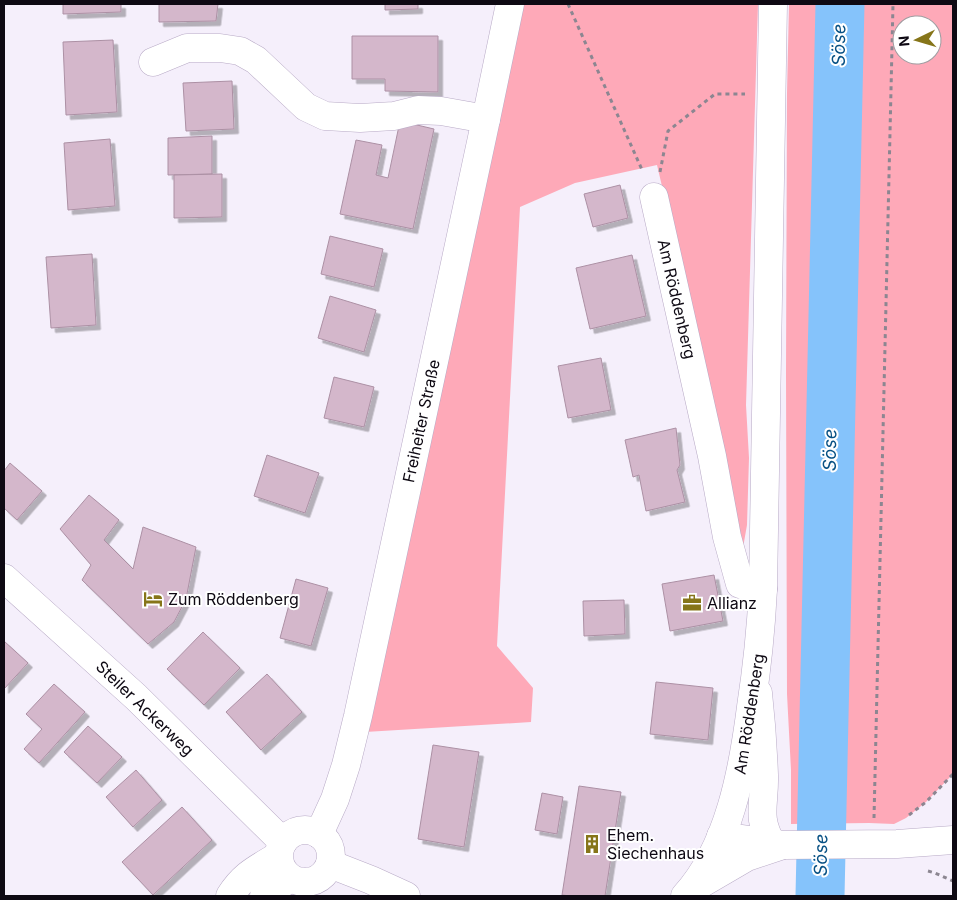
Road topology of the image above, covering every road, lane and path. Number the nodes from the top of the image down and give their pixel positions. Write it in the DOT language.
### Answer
graph roads {
  1 [pos="510,4"];
  2 [pos="568,4"];
  3 [pos="773,4"];
  4 [pos="893,4"];
  5 [pos="153,62"];
  6 [pos="771,93"];
  7 [pos="486,119"];
  8 [pos="657,186"];
  9 [pos="4,578"];
  10 [pos="763,589"];
  11 [pos="756,677"];
  12 [pos="953,774"];
  13 [pos="318,834"];
  14 [pos="895,834"];
  15 [pos="721,836"];
  16 [pos="953,840"];
  17 [pos="778,844"];
  18 [pos="284,859"];
  19 [pos="330,864"];
  20 [pos="921,869"];
  21 [pos="953,881"];
  22 [pos="689,893"];
  23 [pos="230,896"];
  24 [pos="264,896"];
  25 [pos="406,896"];
  1 -- 7 [label="street, Freiheiter Straße"];
  2 -- 8 [label="path"];
  3 -- 6 [label="street, Am Röddenberg"];
  4 -- 14 [label="path"];
  5 -- 7 [label="street"];
  6 -- 8 [label="path"];
  6 -- 10 [label="street, Am Röddenberg"];
  7 -- 13 [label="street, Freiheiter Straße"];
  8 -- 10 [label="street, Am Röddenberg"];
  9 -- 18 [label="street, Steiler Ackerweg"];
  10 -- 11 [label="street, Am Röddenberg"];
  11 -- 15 [label="street, Am Röddenberg"];
  11 -- 17 [label="street"];
  12 -- 14 [label="path"];
  13 -- 18 [label="street"];
  13 -- 19 [label="street"];
  14 -- 16 [label="street"];
  14 -- 17 [label="street"];
  15 -- 17 [label="street"];
  15 -- 22 [label="street, Am Röddenberg"];
  17 -- 22 [label="street"];
  18 -- 19 [label="street"];
  18 -- 23 [label="street"];
  18 -- 24 [label="street"];
  19 -- 25 [label="street"];
  20 -- 21 [label="path"];
}
